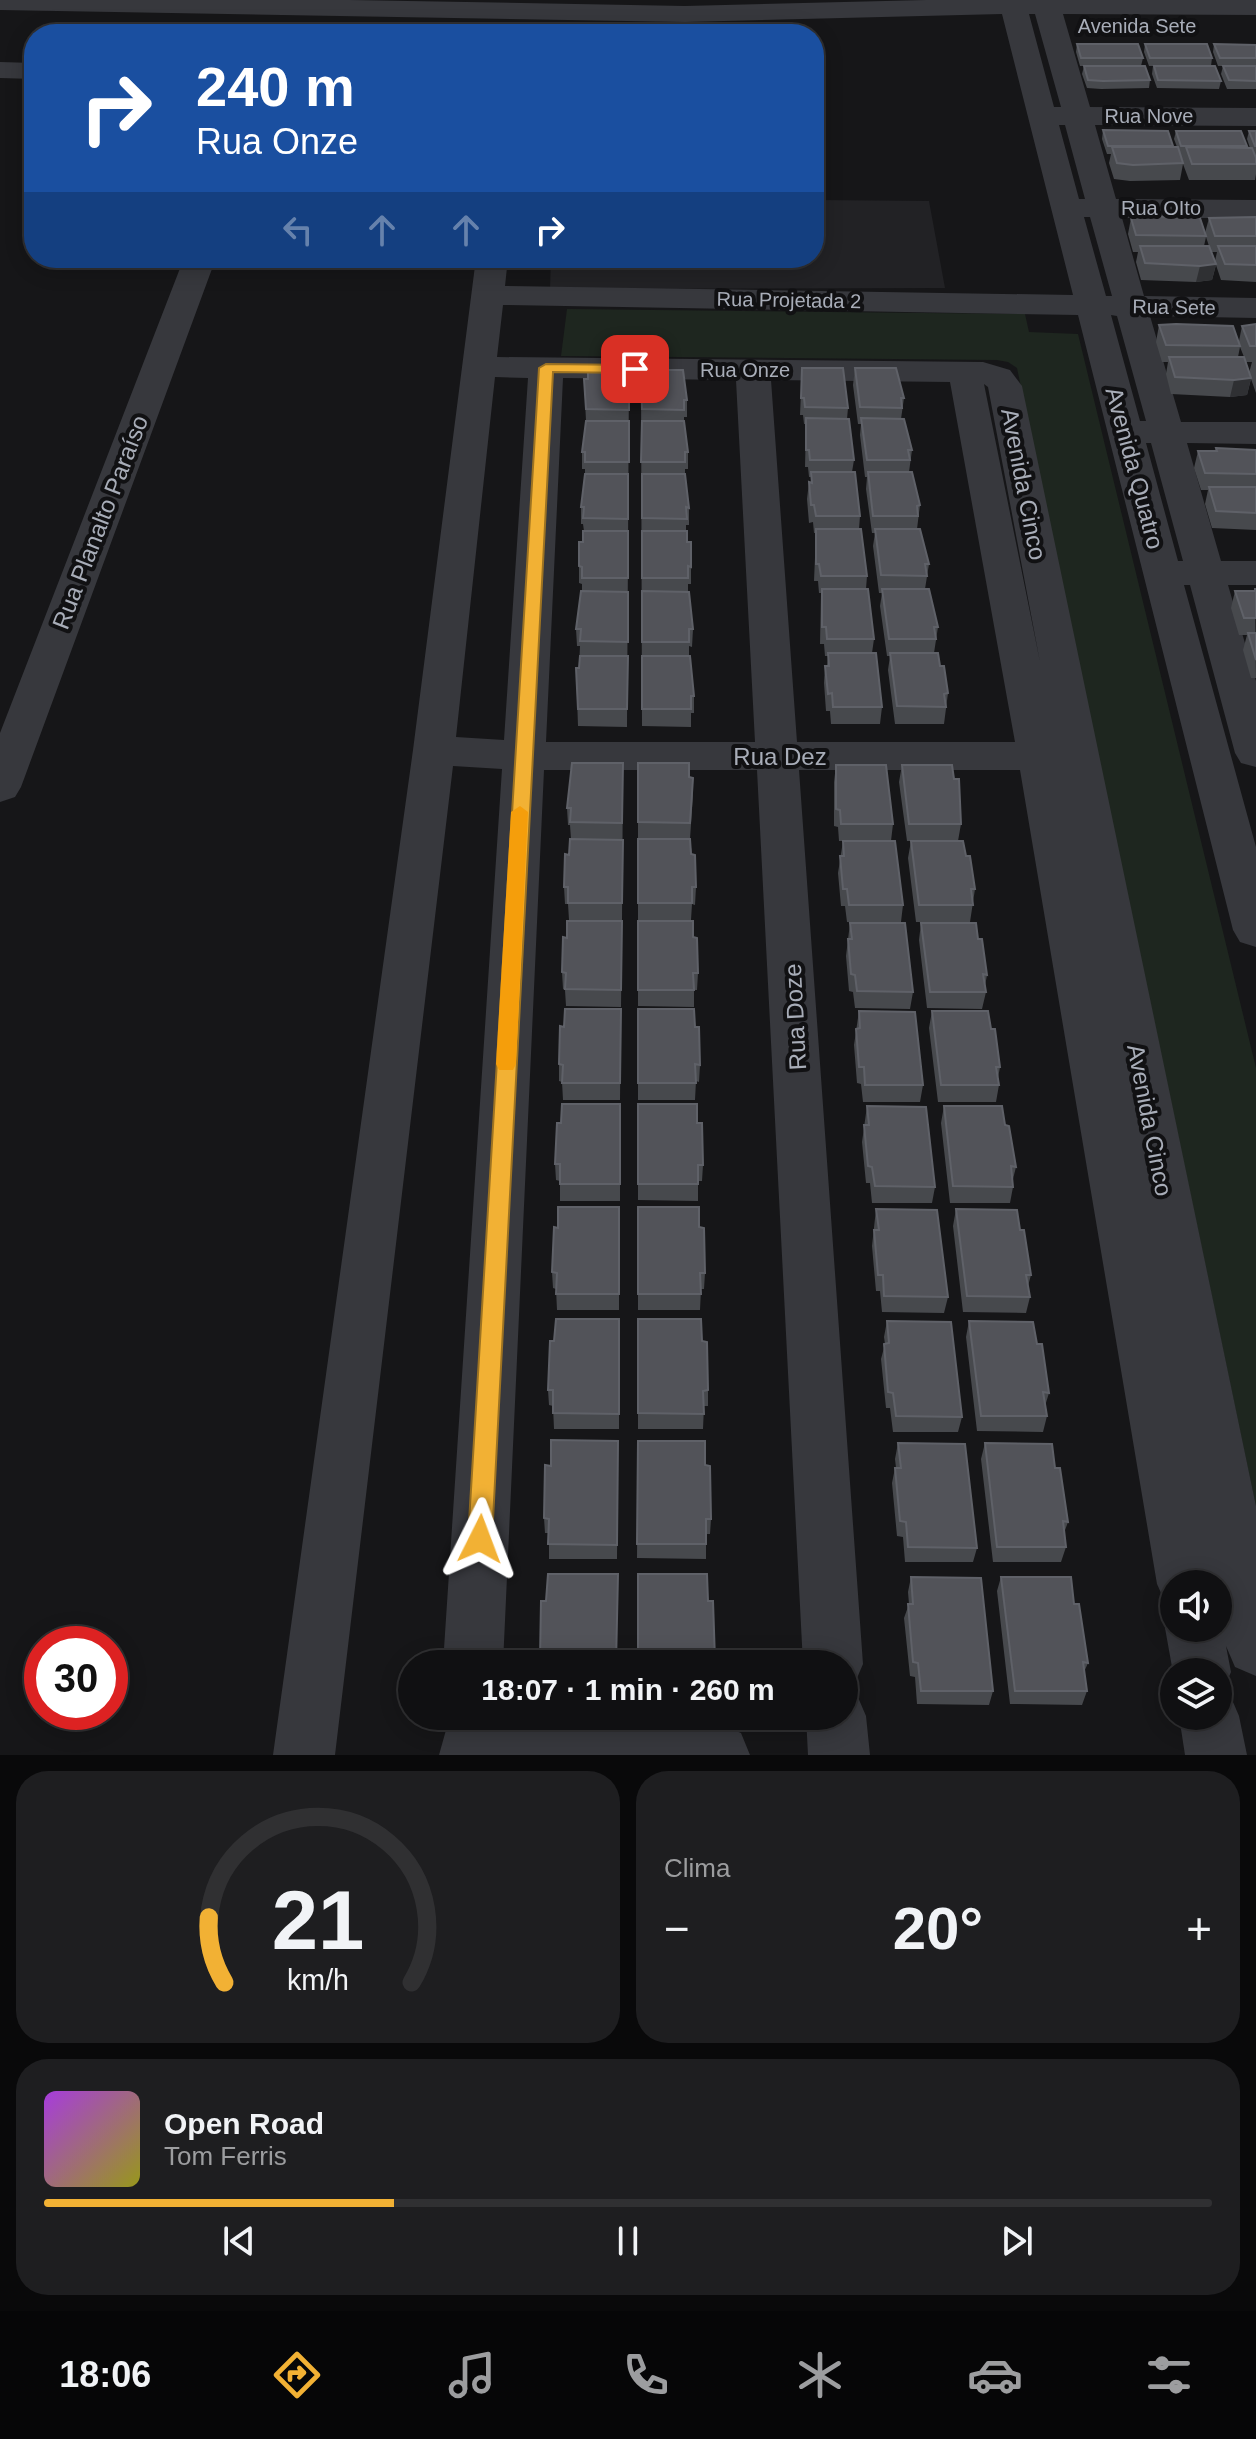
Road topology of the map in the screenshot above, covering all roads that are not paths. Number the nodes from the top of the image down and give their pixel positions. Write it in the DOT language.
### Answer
graph roads {
  1 [pos="0,2"];
  2 [pos="83,2"];
  3 [pos="1086,4"];
  4 [pos="353,5"];
  5 [pos="689,7"];
  6 [pos="1256,7"];
  7 [pos="290,21"];
  8 [pos="531,23"];
  9 [pos="1042,25"];
  10 [pos="1256,26"];
  11 [pos="0,70"];
  12 [pos="24,71"];
  13 [pos="1042,116"];
  14 [pos="1078,116"];
  15 [pos="1256,117"];
  16 [pos="1066,208"];
  17 [pos="1104,208"];
  18 [pos="1256,209"];
  19 [pos="196,268"];
  20 [pos="490,268"];
  21 [pos="486,295"];
  22 [pos="1092,304"];
  23 [pos="1132,307"];
  24 [pos="1256,308"];
  25 [pos="478,367"];
  26 [pos="546,368"];
  27 [pos="753,370"];
  28 [pos="965,372"];
  29 [pos="1125,432"];
  30 [pos="1166,432"];
  31 [pos="1256,433"];
  32 [pos="1162,572"];
  33 [pos="1206,573"];
  34 [pos="1256,573"];
  35 [pos="1205,735"];
  36 [pos="1254,741"];
  37 [pos="434,750"];
  38 [pos="523,756"];
  39 [pos="779,756"];
  40 [pos="1058,756"];
  41 [pos="0,787"];
  42 [pos="1256,928"];
  43 [pos="1184,1570"];
  44 [pos="1256,1647"];
  45 [pos="474,1650"];
  46 [pos="832,1650"];
  47 [pos="837,1730"];
  48 [pos="1212,1730"];
  49 [pos="469,1741"];
  50 [pos="304,1755"];
  51 [pos="719,1755"];
  52 [pos="839,1755"];
  53 [pos="1216,1755"];
  1 -- 2 [label="street"];
  2 -- 7 [label="street"];
  3 -- 6 [label="street"];
  3 -- 9 [label="street"];
  4 -- 7 [label="street"];
  4 -- 8 [label="street"];
  5 -- 8 [label="street"];
  5 -- 9 [label="street"];
  9 -- 10 [label="street, Avenida Sete"];
  9 -- 13 [label="street, Avenida Quatro"];
  9 -- 14 [label="street, Avenida Quatro"];
  11 -- 12 [label="street"];
  13 -- 14 [label="street, Rua Nove"];
  13 -- 16 [label="street, Avenida Quatro"];
  14 -- 15 [label="street, Rua Nove"];
  14 -- 17 [label="street, Avenida Quatro"];
  16 -- 17 [label="street, Rua OIto"];
  16 -- 22 [label="street, Avenida Quatro"];
  17 -- 18 [label="street, Rua OIto"];
  17 -- 23 [label="street, Avenida Quatro"];
  19 -- 41 [label="street, Rua Planalto Paraíso"];
  20 -- 21 [label="street"];
  21 -- 22 [label="street, Rua Projetada 2"];
  21 -- 25 [label="street"];
  22 -- 23 [label="street, Rua Sete"];
  22 -- 29 [label="street, Avenida Quatro"];
  23 -- 24 [label="street, Rua Sete"];
  23 -- 30 [label="street, Avenida Quatro"];
  25 -- 26 [label="street, Rua Onze"];
  25 -- 37 [label="street"];
  26 -- 27 [label="street, Rua Onze"];
  26 -- 38 [label="street"];
  27 -- 28 [label="street, Rua Onze"];
  27 -- 39 [label="street, Rua Doze"];
  28 -- 40 [label="street, Avenida Cinco"];
  29 -- 30 [label="street"];
  29 -- 32 [label="street, Avenida Quatro"];
  30 -- 31 [label="street"];
  30 -- 33 [label="street, Avenida Quatro"];
  32 -- 33 [label="street"];
  32 -- 35 [label="street, Avenida Quatro"];
  33 -- 34 [label="street"];
  33 -- 36 [label="street, Avenida Quatro"];
  35 -- 36 [label="street"];
  35 -- 42 [label="street, Avenida Quatro"];
  37 -- 38 [label="street, Rua Dez"];
  37 -- 50 [label="street"];
  38 -- 39 [label="street, Rua Dez"];
  38 -- 45 [label="street"];
  39 -- 40 [label="street, Rua Dez"];
  39 -- 46 [label="street, Rua Doze"];
  40 -- 43 [label="street, Avenida Cinco"];
  40 -- 44 [label="street, Avenida Cinco"];
  47 -- 52 [label="street"];
  48 -- 53 [label="street"];
  49 -- 51 [label="street"];
}
